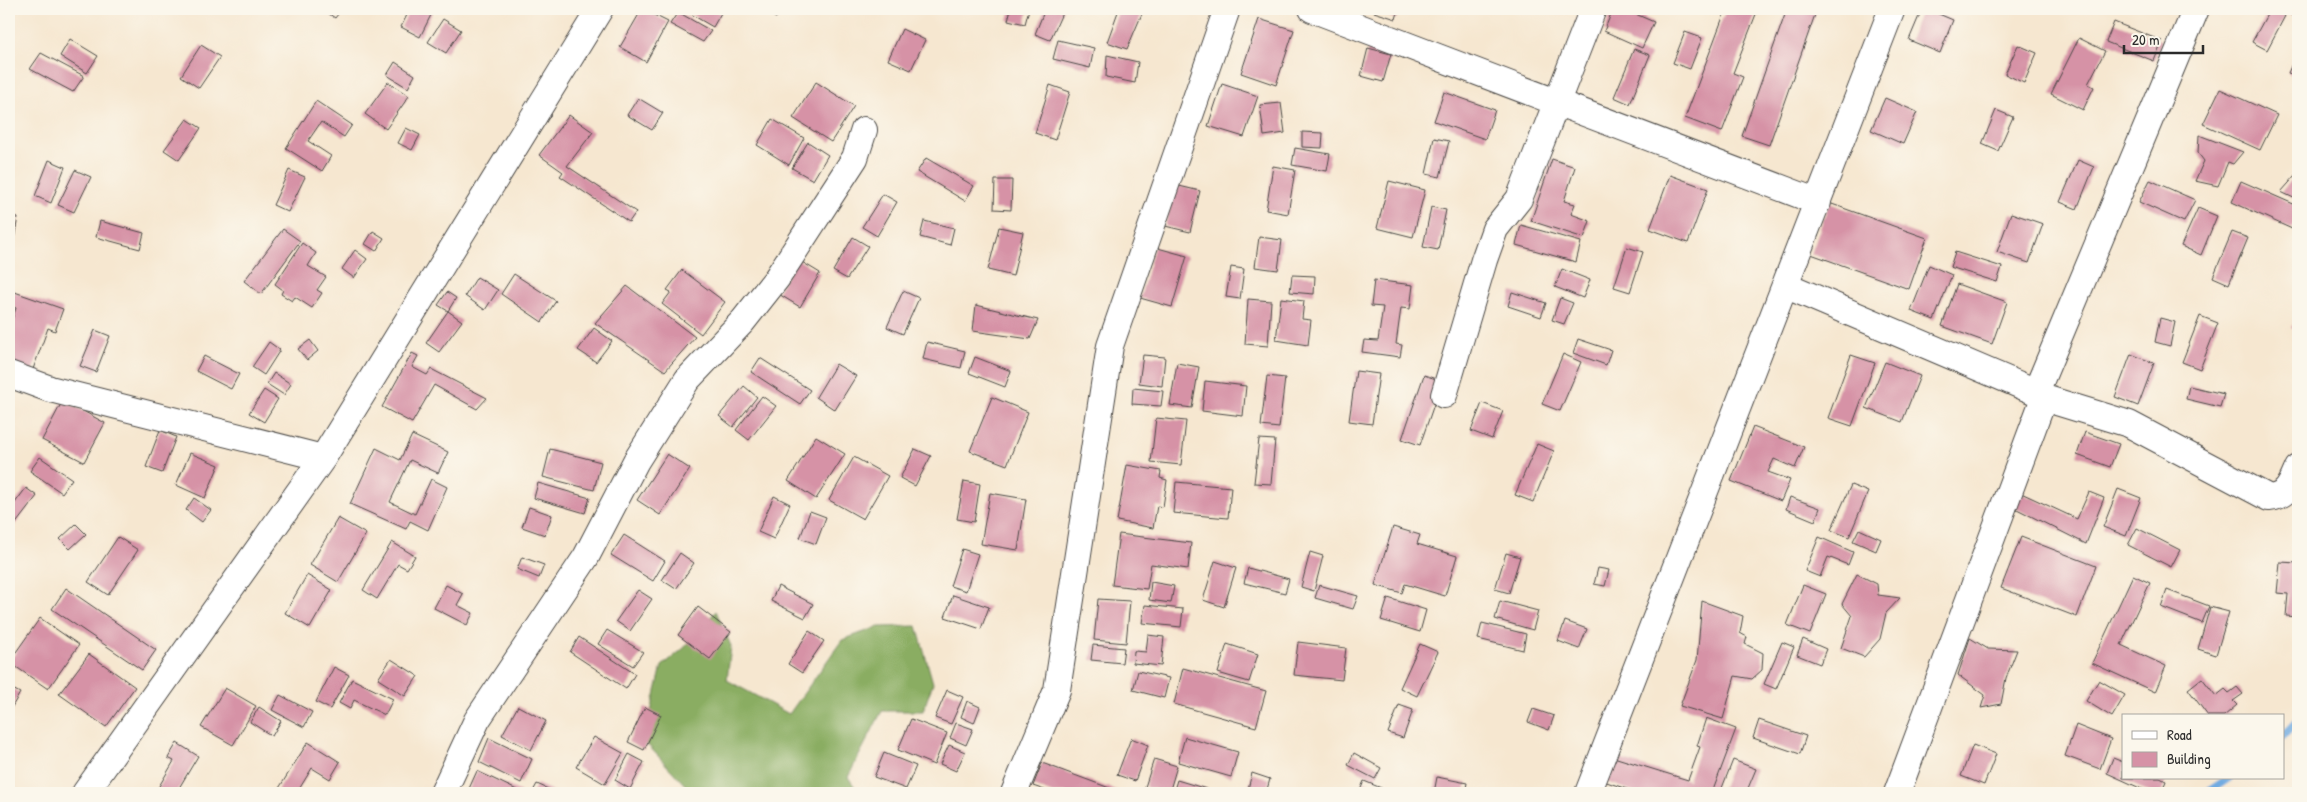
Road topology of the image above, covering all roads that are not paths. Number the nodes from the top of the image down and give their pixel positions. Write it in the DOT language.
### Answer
graph roads {
  1 [pos="600,9"];
  2 [pos="1227,9"];
  3 [pos="1312,9"];
  4 [pos="1593,9"];
  5 [pos="1892,9"];
  6 [pos="2196,9"];
  7 [pos="1558,103"];
  8 [pos="864,130"];
  9 [pos="1818,202"];
  10 [pos="1785,285"];
  11 [pos="9,374"];
  12 [pos="1444,395"];
  13 [pos="2040,395"];
  14 [pos="323,458"];
  15 [pos="2298,468"];
  16 [pos="85,793"];
  17 [pos="443,793"];
  18 [pos="1014,793"];
  19 [pos="1588,793"];
  20 [pos="1897,793"];
  1 -- 14 [label="street"];
  2 -- 18 [label="street"];
  3 -- 7 [label="street"];
  4 -- 7 [label="street"];
  5 -- 9 [label="street"];
  6 -- 13 [label="street"];
  7 -- 9 [label="street"];
  7 -- 12 [label="street"];
  8 -- 17 [label="street"];
  9 -- 10 [label="street"];
  10 -- 13 [label="street"];
  10 -- 19 [label="street"];
  11 -- 14 [label="street"];
  13 -- 15 [label="street"];
  13 -- 20 [label="street"];
  14 -- 16 [label="street"];
}
